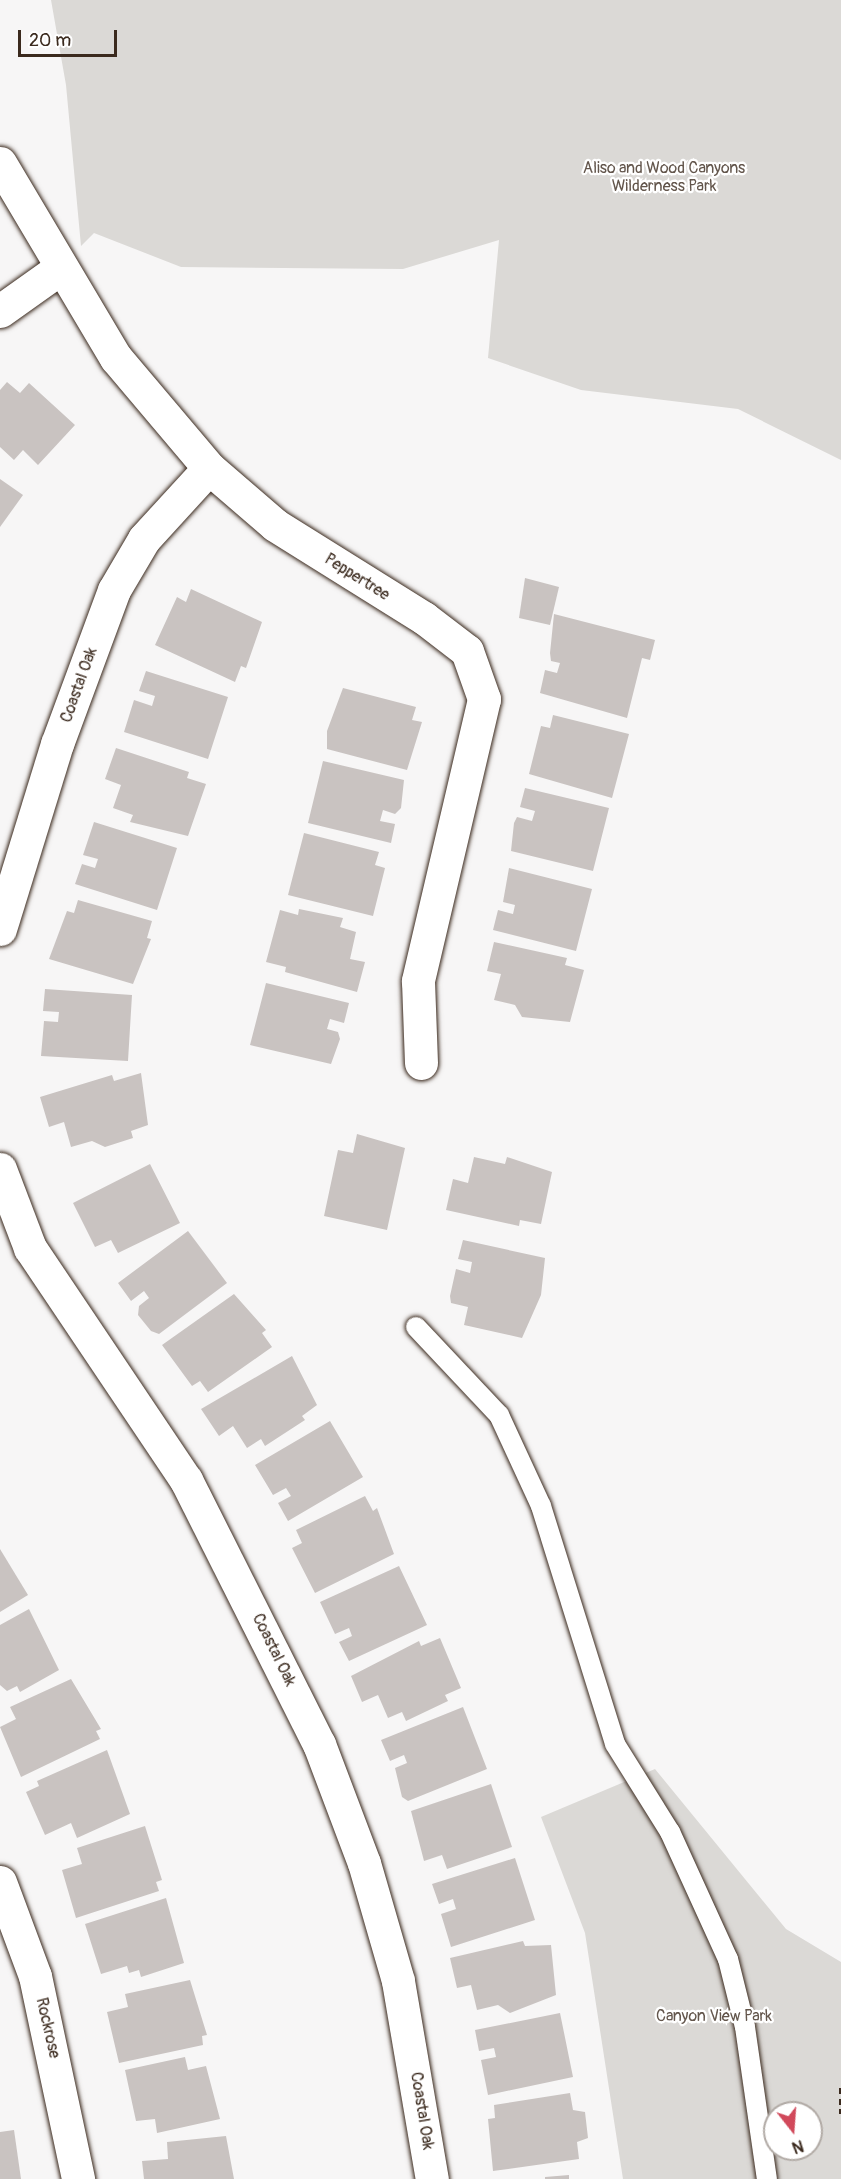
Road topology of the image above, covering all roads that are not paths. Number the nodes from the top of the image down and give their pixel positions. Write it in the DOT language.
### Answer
graph roads {
  1 [pos="0,163"];
  2 [pos="59,269"];
  3 [pos="0,311"];
  4 [pos="209,468"];
  5 [pos="0,929"];
  6 [pos="421,1063"];
  7 [pos="0,1169"];
  8 [pos="416,1327"];
  9 [pos="0,1882"];
  10 [pos="78,2179"];
  11 [pos="432,2179"];
  12 [pos="767,2179"];
  1 -- 2 [label="street, Peppertree"];
  2 -- 3 [label="street"];
  2 -- 4 [label="street, Peppertree"];
  4 -- 5 [label="street, Coastal Oak"];
  4 -- 6 [label="street, Peppertree"];
  7 -- 11 [label="street, Coastal Oak"];
  8 -- 12 [label="lane"];
  9 -- 10 [label="street, Rockrose"];
}
